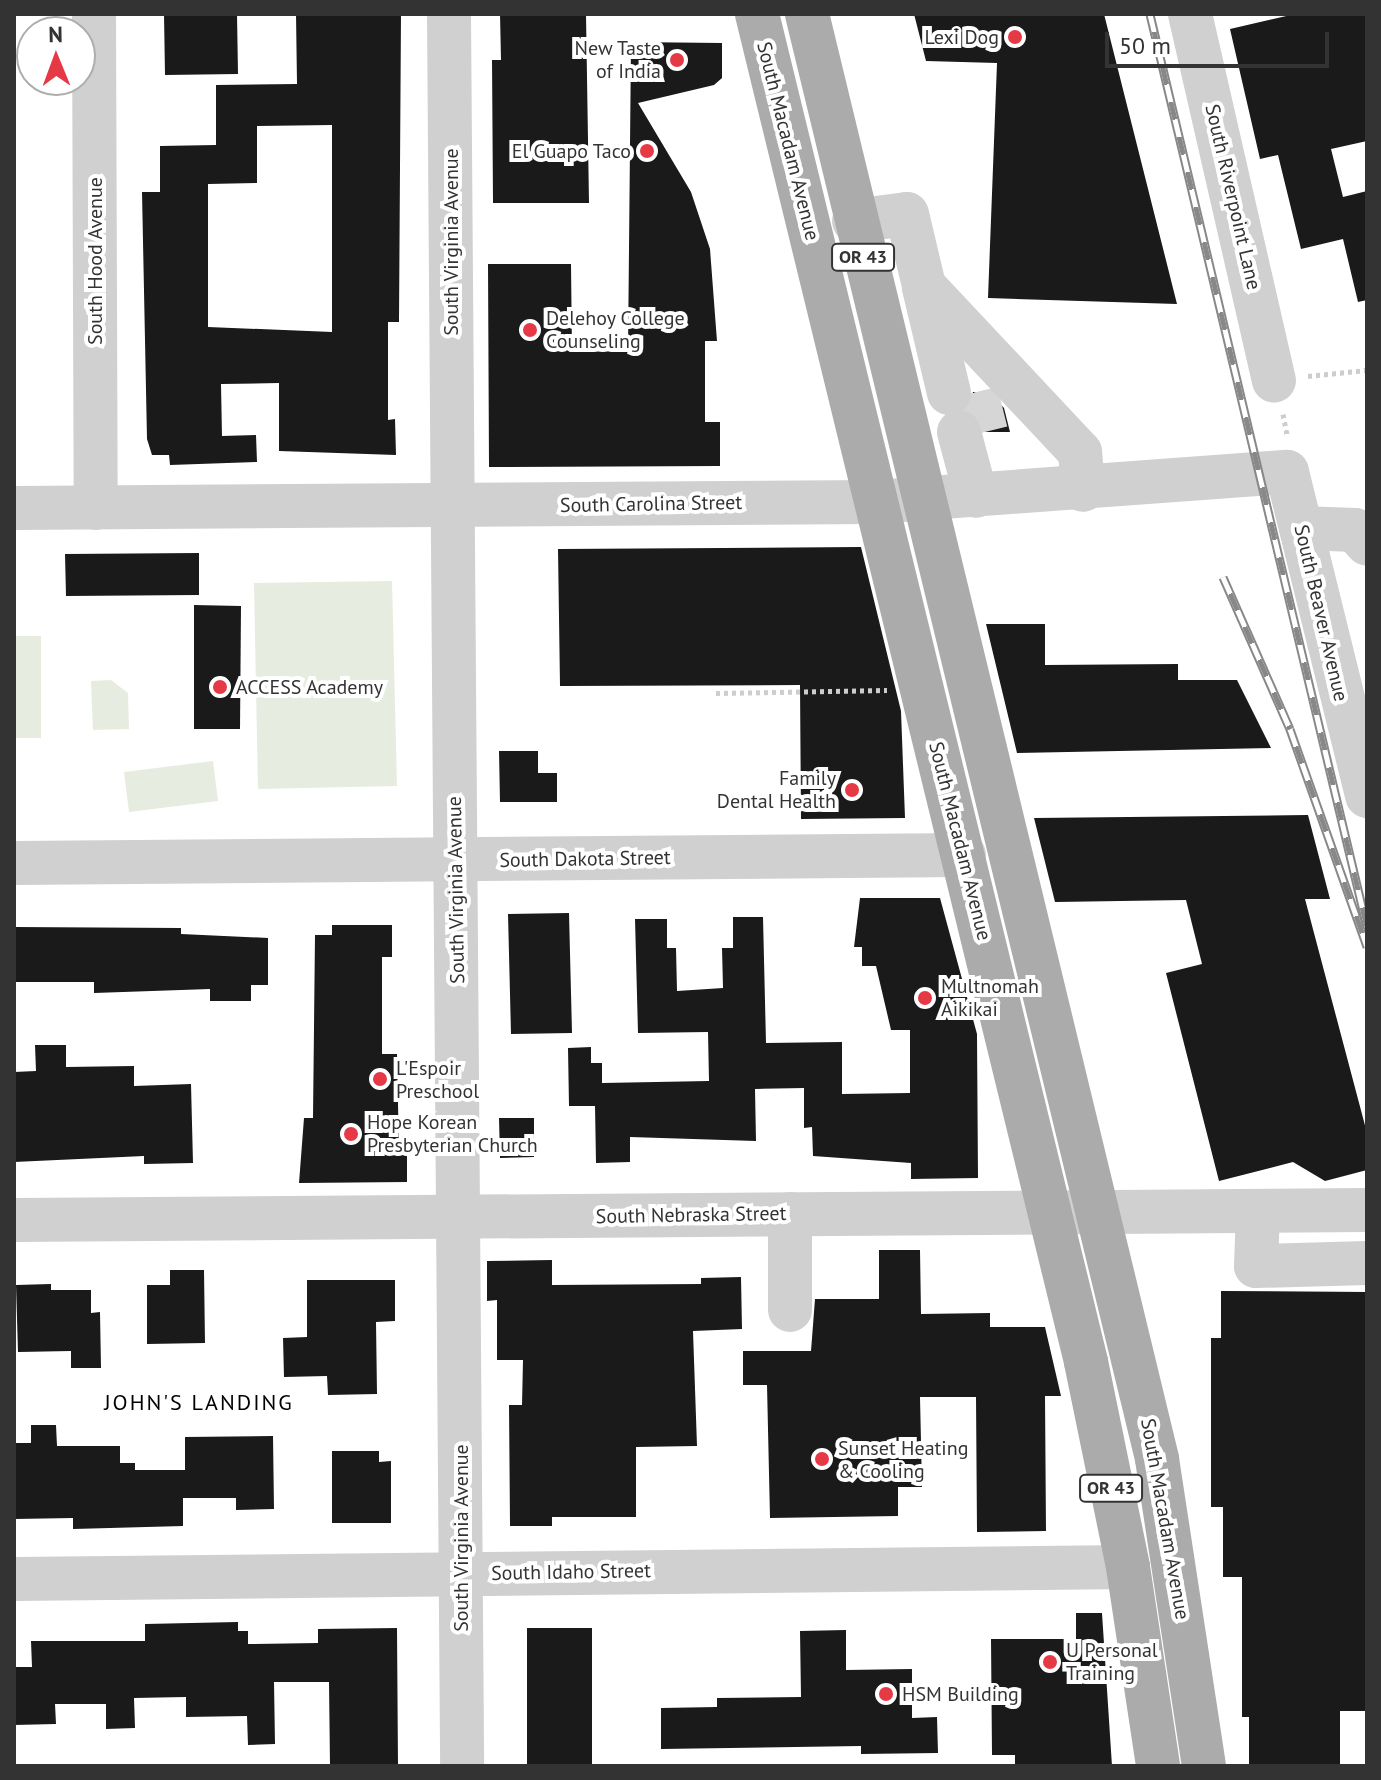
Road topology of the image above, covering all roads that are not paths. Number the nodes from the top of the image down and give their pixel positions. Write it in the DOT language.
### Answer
graph roads {
  1 [pos="94,14"];
  2 [pos="449,14"];
  3 [pos="757,14"];
  4 [pos="807,14"];
  5 [pos="1190,14"];
  6 [pos="854,221"];
  7 [pos="924,286"];
  8 [pos="1274,380"];
  9 [pos="972,401"];
  10 [pos="1287,472"];
  11 [pos="1083,490"];
  12 [pos="988,495"];
  13 [pos="924,499"];
  14 [pos="875,502"];
  15 [pos="452,506"];
  16 [pos="14,508"];
  17 [pos="96,508"];
  18 [pos="1301,528"];
  19 [pos="1367,544"];
  20 [pos="1361,752"];
  21 [pos="1367,796"];
  22 [pos="964,855"];
  23 [pos="456,861"];
  24 [pos="14,863"];
  25 [pos="1367,1210"];
  26 [pos="1258,1211"];
  27 [pos="1050,1212"];
  28 [pos="1097,1212"];
  29 [pos="790,1214"];
  30 [pos="459,1217"];
  31 [pos="14,1220"];
  32 [pos="1367,1263"];
  33 [pos="790,1310"];
  34 [pos="1128,1567"];
  35 [pos="462,1574"];
  36 [pos="14,1579"];
  37 [pos="462,1766"];
  38 [pos="1158,1766"];
  39 [pos="1204,1766"];
  1 -- 17 [label="street, South Hood Avenue"];
  2 -- 15 [label="street, South Virginia Avenue"];
  3 -- 14 [label="main road, South Macadam Avenue / OR 43"];
  4 -- 6 [label="main road, South Macadam Avenue / OR 43"];
  5 -- 8 [label="street, South Riverpoint Lane"];
  6 -- 7 [label="street"];
  6 -- 13 [label="main road, South Macadam Avenue / OR 43"];
  7 -- 9 [label="street"];
  7 -- 9 [label="street"];
  9 -- 11 [label="street"];
  9 -- 12 [label="street"];
  10 -- 11 [label="street, South Carolina Street"];
  10 -- 18 [label="street, South Beaver Avenue"];
  11 -- 12 [label="street, South Carolina Street"];
  12 -- 13 [label="street, South Carolina Street"];
  13 -- 14 [label="street, South Carolina Street"];
  13 -- 28 [label="main road, South Macadam Avenue / OR 43"];
  14 -- 15 [label="street, South Carolina Street"];
  14 -- 22 [label="main road, South Macadam Avenue / OR 43"];
  15 -- 17 [label="street, South Carolina Street"];
  15 -- 23 [label="street, South Virginia Avenue"];
  16 -- 17 [label="street, South Carolina Street"];
  18 -- 19 [label="street"];
  18 -- 20 [label="street, South Beaver Avenue"];
  20 -- 21 [label="street, South Beaver Avenue"];
  22 -- 23 [label="street, South Dakota Street"];
  22 -- 27 [label="main road, South Macadam Avenue / OR 43"];
  23 -- 24 [label="street, South Dakota Street"];
  23 -- 30 [label="street, South Virginia Avenue"];
  25 -- 26 [label="street, South Nebraska Street"];
  26 -- 28 [label="street, South Nebraska Street"];
  26 -- 32 [label="street"];
  27 -- 28 [label="street, South Nebraska Street"];
  27 -- 29 [label="street, South Nebraska Street"];
  27 -- 34 [label="main road, South Macadam Avenue / OR 43"];
  28 -- 39 [label="main road, South Macadam Avenue / OR 43"];
  29 -- 30 [label="street, South Nebraska Street"];
  29 -- 33 [label="street"];
  30 -- 31 [label="street, South Nebraska Street"];
  30 -- 35 [label="street, South Virginia Avenue"];
  34 -- 35 [label="street, South Idaho Street"];
  34 -- 38 [label="main road, South Macadam Avenue / OR 43"];
  35 -- 36 [label="street, South Idaho Street"];
  35 -- 37 [label="street, South Virginia Avenue"];
}
